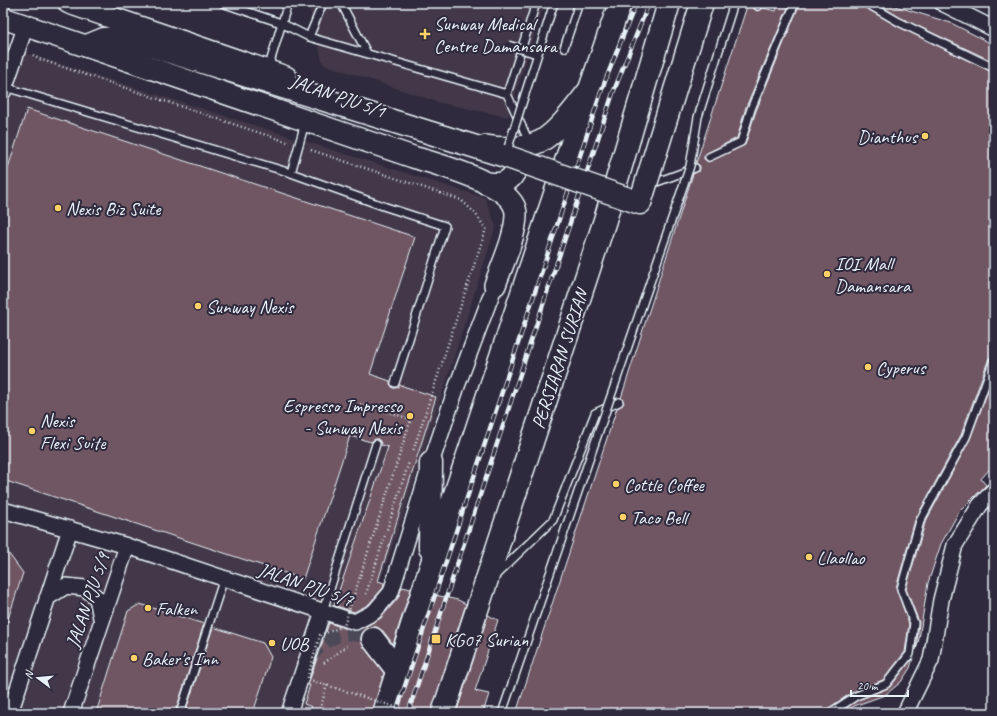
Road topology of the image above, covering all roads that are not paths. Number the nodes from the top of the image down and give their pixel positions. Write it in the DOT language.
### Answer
graph roads {
  1 [pos="69,3"];
  2 [pos="222,3"];
  3 [pos="288,3"];
  4 [pos="323,3"];
  5 [pos="341,3"];
  6 [pos="536,3"];
  7 [pos="554,3"];
  8 [pos="579,3"];
  9 [pos="620,3"];
  10 [pos="669,3"];
  11 [pos="702,3"];
  12 [pos="734,3"];
  13 [pos="795,3"];
  14 [pos="866,3"];
  15 [pos="942,3"];
  16 [pos="3,18"];
  17 [pos="281,24"];
  18 [pos="26,26"];
  19 [pos="994,29"];
  20 [pos="309,37"];
  21 [pos="508,45"];
  22 [pos="87,46"];
  23 [pos="564,48"];
  24 [pos="367,53"];
  25 [pos="537,54"];
  26 [pos="994,68"];
  27 [pos="267,71"];
  28 [pos="4,88"];
  29 [pos="590,89"];
  30 [pos="507,94"];
  31 [pos="306,121"];
  32 [pos="530,144"];
  33 [pos="504,152"];
  34 [pos="709,157"];
  35 [pos="695,168"];
  36 [pos="291,173"];
  37 [pos="485,183"];
  38 [pos="615,212"];
  39 [pos="495,285"];
  40 [pos="994,360"];
  41 [pos="395,383"];
  42 [pos="619,402"];
  43 [pos="376,444"];
  44 [pos="421,461"];
  45 [pos="994,490"];
  46 [pos="3,510"];
  47 [pos="438,512"];
  48 [pos="70,529"];
  49 [pos="127,546"];
  50 [pos="430,569"];
  51 [pos="224,578"];
  52 [pos="485,586"];
  53 [pos="47,598"];
  54 [pos="323,611"];
  55 [pos="101,621"];
  56 [pos="367,637"];
  57 [pos="397,670"];
  58 [pos="10,713"];
  59 [pos="71,713"];
  60 [pos="180,713"];
  61 [pos="289,713"];
  62 [pos="384,713"];
  63 [pos="443,713"];
  64 [pos="502,713"];
  65 [pos="830,713"];
  66 [pos="905,713"];
  1 -- 27 [label="street, JALAN PJU 5/1"];
  2 -- 17 [label="lane"];
  3 -- 17 [label="lane"];
  4 -- 20 [label="lane"];
  5 -- 24 [label="lane"];
  6 -- 30 [label="lane"];
  7 -- 25 [label="lane, bridge"];
  8 -- 23 [label="lane"];
  9 -- 29 [label="main road"];
  10 -- 38 [label="main road, PERSIARAN SURIAN"];
  11 -- 33 [label="main road, bridge"];
  12 -- 64 [label="lane, bridge"];
  13 -- 34 [label="lane"];
  14 -- 26 [label="lane"];
  15 -- 19 [label="street"];
  16 -- 18 [label="street, JALAN PJU 5/1"];
  17 -- 20 [label="lane"];
  17 -- 27 [label="lane"];
  18 -- 22 [label="street, JALAN PJU 5/1"];
  18 -- 28 [label="street"];
  20 -- 24 [label="lane"];
  21 -- 25 [label="lane, bridge"];
  22 -- 31 [label="street, JALAN PJU 5/1"];
  22 -- 33 [label="main road"];
  24 -- 30 [label="lane"];
  25 -- 33 [label="lane, bridge"];
  27 -- 33 [label="street, JALAN PJU 5/1"];
  28 -- 36 [label="lane"];
  29 -- 32 [label="street, JALAN PJU 5/1"];
  29 -- 50 [label="main road"];
  30 -- 32 [label="lane"];
  31 -- 36 [label="lane"];
  31 -- 37 [label="street, JALAN PJU 5/1"];
  32 -- 33 [label="street, JALAN PJU 5/1"];
  33 -- 37 [label="street"];
  35 -- 38 [label="lane"];
  36 -- 41 [label="lane"];
  37 -- 39 [label="street, JALAN PJU 5/1"];
  38 -- 52 [label="main road, PERSIARAN SURIAN"];
  39 -- 44 [label="street, JALAN PJU 5/7"];
  40 -- 65 [label="lane"];
  42 -- 52 [label="lane"];
  43 -- 54 [label="lane"];
  44 -- 50 [label="main road"];
  44 -- 54 [label="street, JALAN PJU 5/7"];
  45 -- 66 [label="street"];
  46 -- 48 [label="street, JALAN PJU 5/7"];
  47 -- 50 [label="lane"];
  48 -- 49 [label="street, JALAN PJU 5/7"];
  48 -- 53 [label="street, JALAN PJU 5/9"];
  49 -- 51 [label="street, JALAN PJU 5/7"];
  49 -- 55 [label="street, JALAN PJU 5/9"];
  50 -- 57 [label="main road"];
  51 -- 54 [label="street, JALAN PJU 5/7"];
  51 -- 60 [label="lane"];
  52 -- 63 [label="main road, PERSIARAN SURIAN"];
  53 -- 55 [label="street"];
  53 -- 58 [label="street, JALAN PJU 5/9"];
  54 -- 61 [label="street"];
  55 -- 59 [label="street, JALAN PJU 5/9"];
  56 -- 57 [label="main road"];
  57 -- 62 [label="main road"];
}
